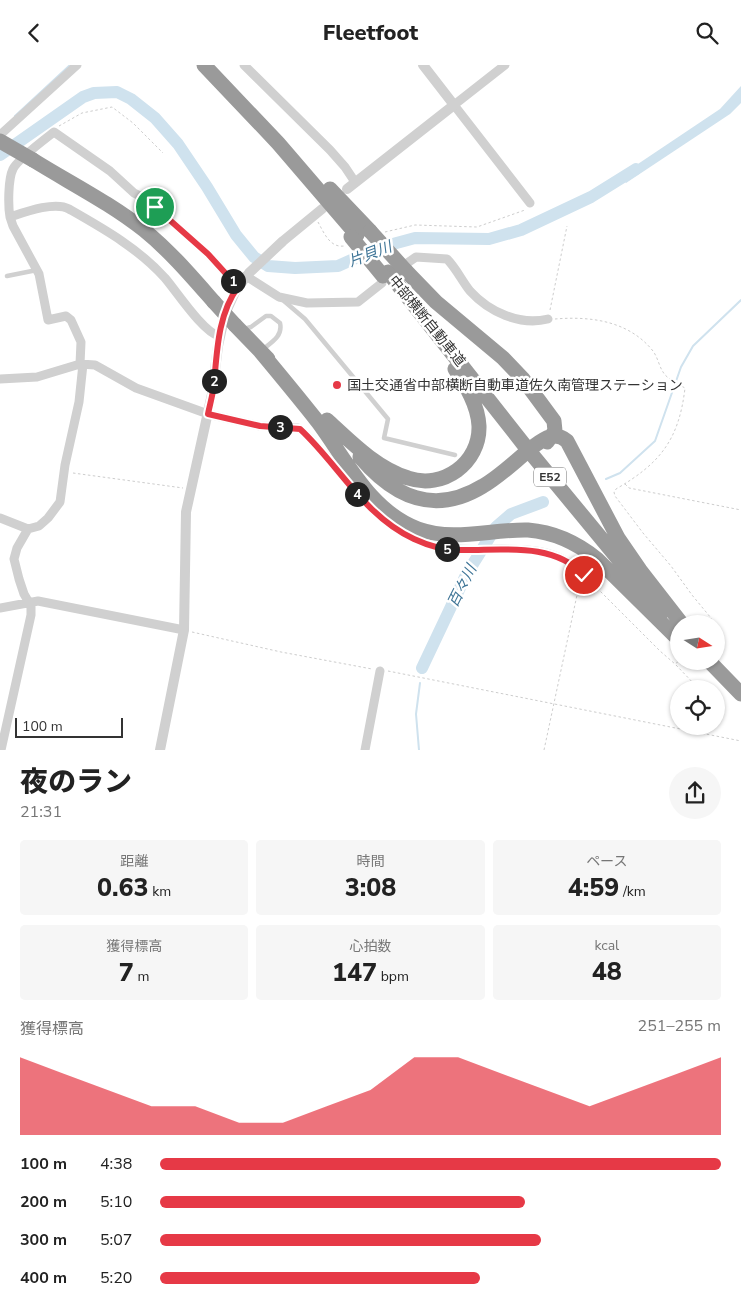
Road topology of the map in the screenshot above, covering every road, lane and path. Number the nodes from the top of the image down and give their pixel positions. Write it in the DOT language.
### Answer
graph roads {
  1 [pos="77,65"];
  2 [pos="204,65"];
  3 [pos="244,65"];
  4 [pos="423,65"];
  5 [pos="506,65"];
  6 [pos="454,105"];
  7 [pos="246,108"];
  8 [pos="54,132"];
  9 [pos="0,135"];
  10 [pos="0,141"];
  11 [pos="163,153"];
  12 [pos="351,186"];
  13 [pos="324,203"];
  14 [pos="530,203"];
  15 [pos="313,215"];
  16 [pos="10,217"];
  17 [pos="567,225"];
  18 [pos="360,237"];
  19 [pos="37,270"];
  20 [pos="248,275"];
  21 [pos="391,275"];
  22 [pos="7,276"];
  23 [pos="238,287"];
  24 [pos="279,297"];
  25 [pos="548,319"];
  26 [pos="237,327"];
  27 [pos="219,336"];
  28 [pos="260,351"];
  29 [pos="82,364"];
  30 [pos="0,379"];
  31 [pos="208,414"];
  32 [pos="323,422"];
  33 [pos="552,436"];
  34 [pos="455,455"];
  35 [pos="65,472"];
  36 [pos="625,484"];
  37 [pos="191,489"];
  38 [pos="741,506"];
  39 [pos="741,510"];
  40 [pos="0,518"];
  41 [pos="28,529"];
  42 [pos="584,575"];
  43 [pos="28,602"];
  44 [pos="0,608"];
  45 [pos="675,615"];
  46 [pos="708,615"];
  47 [pos="670,621"];
  48 [pos="184,630"];
  49 [pos="670,631"];
  50 [pos="670,659"];
  51 [pos="681,670"];
  52 [pos="714,670"];
  53 [pos="718,670"];
  54 [pos="380,671"];
  55 [pos="690,680"];
  56 [pos="728,682"];
  57 [pos="741,694"];
  58 [pos="553,703"];
  59 [pos="741,741"];
  60 [pos="1,750"];
  61 [pos="160,750"];
  62 [pos="365,750"];
  63 [pos="544,750"];
  1 -- 9 [label="street"];
  2 -- 7 [label="highway"];
  3 -- 12 [label="street"];
  4 -- 6 [label="street"];
  5 -- 6 [label="street"];
  6 -- 12 [label="street"];
  6 -- 14 [label="street"];
  7 -- 13 [label="highway"];
  7 -- 18 [label="highway"];
  8 -- 11 [label="path"];
  8 -- 16 [label="street"];
  8 -- 23 [label="street"];
  10 -- 26 [label="highway, bridge"];
  13 -- 15 [label="street"];
  13 -- 18 [label="highway"];
  14 -- 18 [label="path"];
  15 -- 18 [label="path"];
  15 -- 20 [label="street"];
  16 -- 19 [label="street"];
  16 -- 27 [label="street"];
  17 -- 25 [label="path"];
  18 -- 21 [label="highway, bridge"];
  18 -- 21 [label="highway, bridge"];
  19 -- 22 [label="lane"];
  19 -- 29 [label="street"];
  20 -- 23 [label="street"];
  20 -- 24 [label="street"];
  21 -- 24 [label="street"];
  21 -- 25 [label="street"];
  21 -- 32 [label="highway"];
  21 -- 33 [label="highway"];
  21 -- 47 [label="highway, 中部横断自動車道 / E52"];
  23 -- 27 [label="street"];
  24 -- 34 [label="lane"];
  25 -- 36 [label="path"];
  26 -- 28 [label="highway"];
  26 -- 28 [label="lane"];
  27 -- 31 [label="street"];
  28 -- 32 [label="highway"];
  29 -- 30 [label="street"];
  29 -- 31 [label="street"];
  29 -- 35 [label="street"];
  31 -- 37 [label="street"];
  31 -- 42 [label="street"];
  32 -- 33 [label="highway"];
  32 -- 49 [label="highway"];
  33 -- 45 [label="highway"];
  35 -- 37 [label="path"];
  35 -- 41 [label="street"];
  36 -- 39 [label="path"];
  36 -- 46 [label="path"];
  37 -- 48 [label="street"];
  38 -- 39 [label="path"];
  40 -- 41 [label="street"];
  41 -- 43 [label="street"];
  42 -- 50 [label="path"];
  42 -- 58 [label="path"];
  43 -- 44 [label="street"];
  43 -- 48 [label="street"];
  43 -- 60 [label="street"];
  48 -- 54 [label="path"];
  48 -- 61 [label="street"];
  51 -- 55 [label="path"];
  52 -- 56 [label="highway"];
  53 -- 56 [label="highway"];
  54 -- 58 [label="path"];
  54 -- 62 [label="street"];
  56 -- 57 [label="highway"];
  58 -- 59 [label="path"];
  58 -- 63 [label="path"];
}
